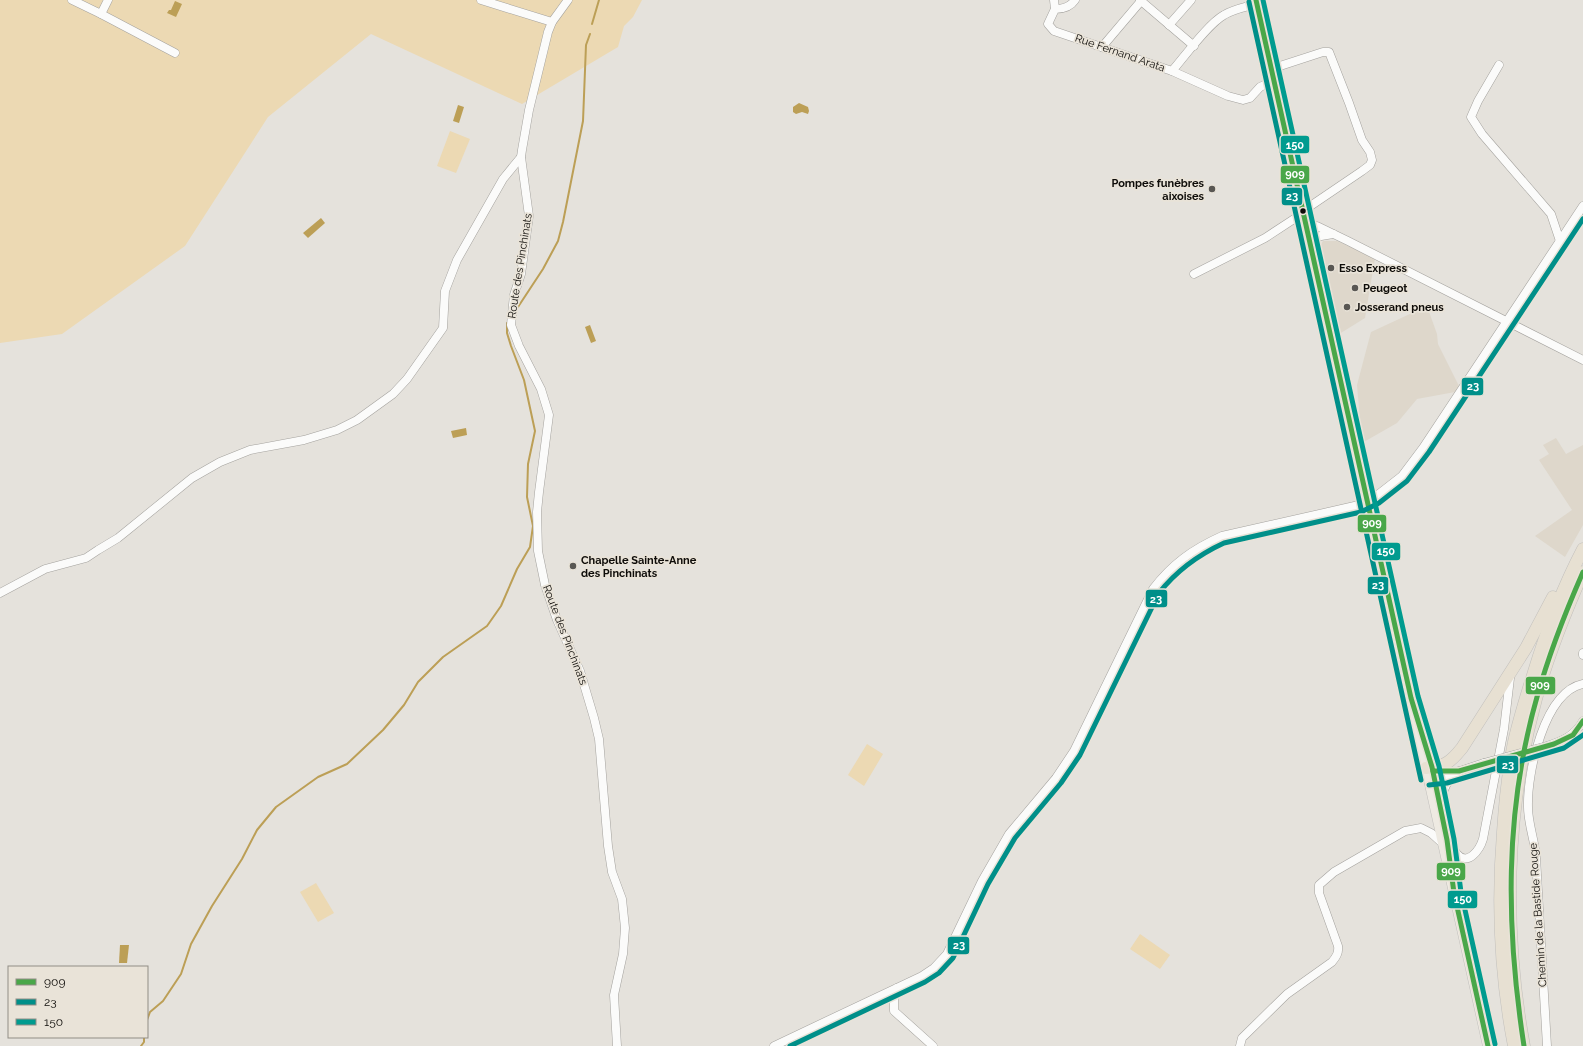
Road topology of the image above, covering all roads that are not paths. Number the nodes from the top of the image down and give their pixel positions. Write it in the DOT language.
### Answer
graph roads {
  1 [pos="72,0"];
  2 [pos="108,0"];
  3 [pos="481,0"];
  4 [pos="568,0"];
  5 [pos="1054,0"];
  6 [pos="1075,0"];
  7 [pos="1191,0"];
  8 [pos="1144,1"];
  9 [pos="1256,2"];
  10 [pos="1055,10"];
  11 [pos="102,14"];
  12 [pos="552,22"];
  13 [pos="1169,25"];
  14 [pos="1194,46"];
  15 [pos="1102,47"];
  16 [pos="175,53"];
  17 [pos="1500,65"];
  18 [pos="1271,69"];
  19 [pos="1172,71"];
  20 [pos="1273,81"];
  21 [pos="521,157"];
  22 [pos="1583,206"];
  23 [pos="1304,218"];
  24 [pos="1333,234"];
  25 [pos="1309,238"];
  26 [pos="1560,242"];
  27 [pos="1194,274"];
  28 [pos="1507,321"];
  29 [pos="1583,360"];
  30 [pos="1367,502"];
  31 [pos="1583,539"];
  32 [pos="1583,549"];
  33 [pos="1583,572"];
  34 [pos="0,593"];
  35 [pos="1512,671"];
  36 [pos="1583,684"];
  37 [pos="1583,721"];
  38 [pos="1459,771"];
  39 [pos="1430,772"];
  40 [pos="1441,842"];
  41 [pos="1454,893"];
  42 [pos="897,988"];
  43 [pos="617,1046"];
  44 [pos="774,1046"];
  45 [pos="933,1046"];
  46 [pos="1240,1046"];
  47 [pos="1488,1046"];
  48 [pos="1514,1046"];
  49 [pos="1524,1046"];
  50 [pos="1547,1046"];
  1 -- 11 [label="street"];
  2 -- 11 [label="street"];
  3 -- 12 [label="street"];
  4 -- 12 [label="street, Route des Pinchinats"];
  5 -- 10 [label="street"];
  6 -- 10 [label="street"];
  7 -- 13 [label="street"];
  8 -- 13 [label="street"];
  8 -- 15 [label="street"];
  9 -- 14 [label="street, Rue Fernand Arata"];
  9 -- 18 [label="main road"];
  10 -- 15 [label="street, Rue Fernand Arata"];
  11 -- 16 [label="street"];
  12 -- 21 [label="street, Route des Pinchinats"];
  13 -- 14 [label="street"];
  14 -- 19 [label="street, Rue Fernand Arata"];
  15 -- 19 [label="street, Rue Fernand Arata"];
  17 -- 26 [label="street"];
  18 -- 20 [label="main road"];
  18 -- 23 [label="street"];
  19 -- 20 [label="street"];
  20 -- 23 [label="main road"];
  21 -- 34 [label="street"];
  21 -- 43 [label="street, Route des Pinchinats"];
  22 -- 26 [label="street"];
  23 -- 24 [label="street"];
  23 -- 25 [label="main road"];
  23 -- 27 [label="street"];
  24 -- 25 [label="street"];
  24 -- 28 [label="street"];
  25 -- 30 [label="main road"];
  26 -- 28 [label="street"];
  28 -- 29 [label="street"];
  28 -- 30 [label="street"];
  30 -- 39 [label="main road"];
  30 -- 42 [label="street"];
  31 -- 35 [label="highway"];
  32 -- 48 [label="highway"];
  33 -- 49 [label="highway"];
  35 -- 38 [label="street"];
  35 -- 39 [label="highway"];
  36 -- 50 [label="street, Chemin de la Bastide Rouge"];
  37 -- 38 [label="street, bridge"];
  38 -- 39 [label="street"];
  39 -- 40 [label="main road"];
  39 -- 41 [label="main road"];
  40 -- 41 [label="main road"];
  40 -- 46 [label="street"];
  41 -- 47 [label="main road"];
  42 -- 44 [label="street"];
  42 -- 45 [label="street"];
}
